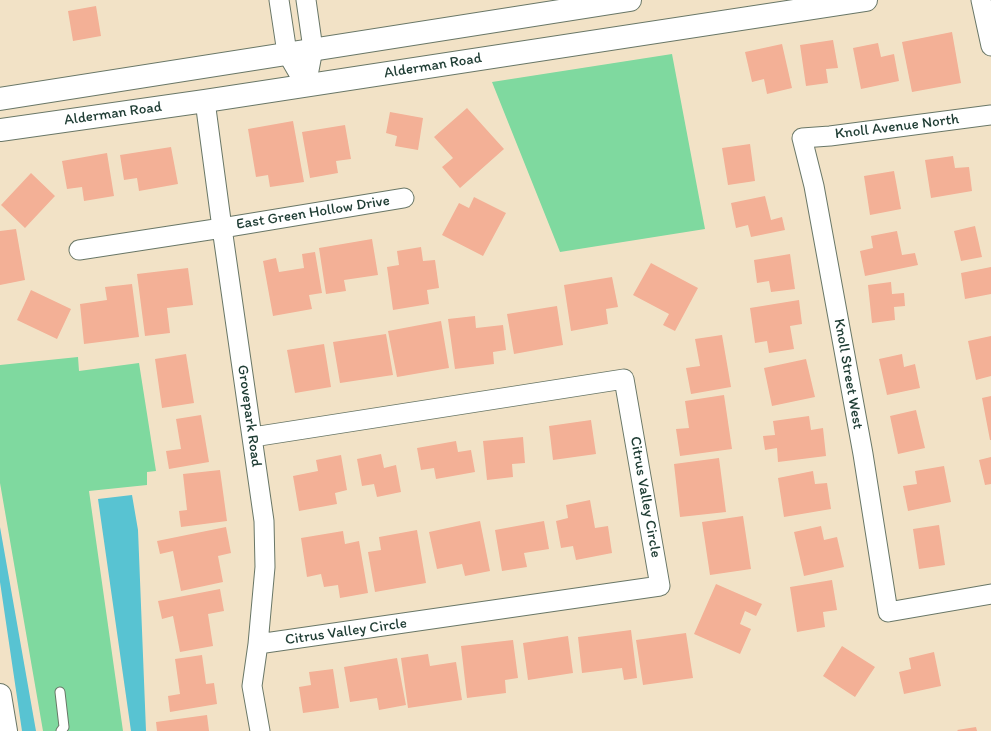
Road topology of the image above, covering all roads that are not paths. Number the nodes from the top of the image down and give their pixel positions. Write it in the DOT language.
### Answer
graph roads {
  1 [pos="279,0"];
  2 [pos="306,0"];
  3 [pos="630,0"];
  4 [pos="866,0"];
  5 [pos="981,0"];
  6 [pos="991,46"];
  7 [pos="314,49"];
  8 [pos="287,53"];
  9 [pos="306,86"];
  10 [pos="0,99"];
  11 [pos="205,101"];
  12 [pos="991,115"];
  13 [pos="0,130"];
  14 [pos="802,138"];
  15 [pos="404,198"];
  16 [pos="222,228"];
  17 [pos="79,250"];
  18 [pos="253,438"];
  19 [pos="991,594"];
  20 [pos="258,644"];
  21 [pos="60,692"];
  22 [pos="1,705"];
  23 [pos="6,731"];
  24 [pos="61,731"];
  25 [pos="260,731"];
  1 -- 8 [label="street"];
  2 -- 7 [label="street"];
  3 -- 7 [label="main road"];
  4 -- 9 [label="main road, Alderman Road"];
  5 -- 6 [label="street"];
  7 -- 8 [label="main road"];
  7 -- 9 [label="street"];
  8 -- 9 [label="street"];
  8 -- 10 [label="main road"];
  9 -- 11 [label="main road, Alderman Road"];
  11 -- 13 [label="main road, Alderman Road"];
  11 -- 16 [label="street, Grovepark Road"];
  12 -- 14 [label="street, Knoll Avenue North"];
  14 -- 19 [label="street, Knoll Street West"];
  15 -- 16 [label="street, East Green Hollow Drive"];
  16 -- 17 [label="street, East Green Hollow Drive"];
  16 -- 18 [label="street, Grovepark Road"];
  18 -- 20 [label="street, Grovepark Road"];
  18 -- 20 [label="street, Citrus Valley Circle"];
  20 -- 25 [label="street, Grovepark Road"];
  21 -- 24 [label="lane"];
  22 -- 23 [label="main road"];
}
